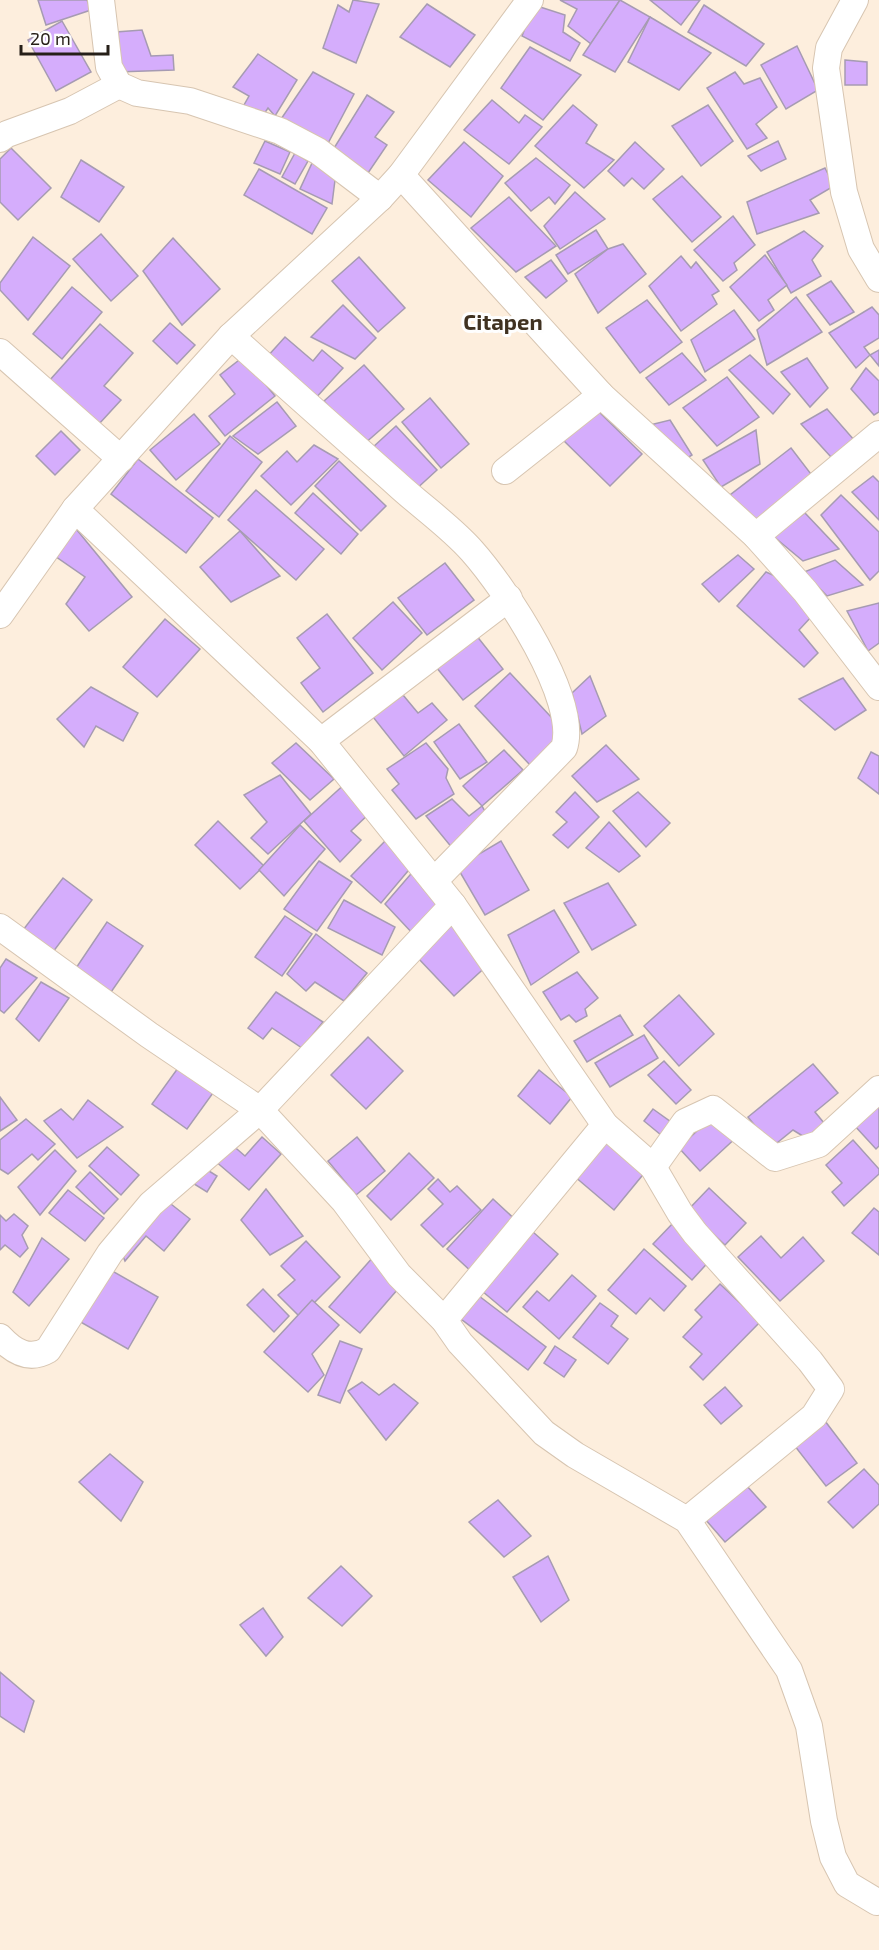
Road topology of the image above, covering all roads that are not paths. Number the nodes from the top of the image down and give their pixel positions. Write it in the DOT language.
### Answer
graph roads {
  1 [pos="101,0"];
  2 [pos="530,0"];
  3 [pos="855,0"];
  4 [pos="119,85"];
  5 [pos="0,139"];
  6 [pos="401,175"];
  7 [pos="380,198"];
  8 [pos="879,279"];
  9 [pos="231,336"];
  10 [pos="0,352"];
  11 [pos="602,395"];
  12 [pos="879,434"];
  13 [pos="121,459"];
  14 [pos="514,465"];
  15 [pos="75,509"];
  16 [pos="756,536"];
  17 [pos="508,598"];
  18 [pos="0,615"];
  19 [pos="879,687"];
  20 [pos="321,741"];
  21 [pos="434,881"];
  22 [pos="453,904"];
  23 [pos="0,927"];
  24 [pos="879,1089"];
  25 [pos="260,1110"];
  26 [pos="605,1125"];
  27 [pos="653,1167"];
  28 [pos="444,1320"];
  29 [pos="0,1337"];
  30 [pos="687,1520"];
  31 [pos="877,1902"];
  1 -- 4 [label="street"];
  2 -- 6 [label="street"];
  3 -- 8 [label="street"];
  4 -- 5 [label="street"];
  4 -- 7 [label="street"];
  6 -- 7 [label="street"];
  6 -- 11 [label="street"];
  7 -- 9 [label="street"];
  9 -- 13 [label="street"];
  9 -- 17 [label="street"];
  10 -- 13 [label="street"];
  11 -- 14 [label="street"];
  11 -- 16 [label="street"];
  12 -- 16 [label="street"];
  13 -- 15 [label="street"];
  15 -- 18 [label="street"];
  15 -- 20 [label="street"];
  16 -- 19 [label="street"];
  17 -- 20 [label="street"];
  17 -- 21 [label="street"];
  20 -- 21 [label="street"];
  21 -- 22 [label="street"];
  22 -- 25 [label="street"];
  22 -- 26 [label="street"];
  23 -- 25 [label="street"];
  24 -- 27 [label="street"];
  25 -- 28 [label="street"];
  25 -- 29 [label="street"];
  26 -- 27 [label="street"];
  26 -- 28 [label="street"];
  27 -- 30 [label="street"];
  28 -- 30 [label="street"];
  30 -- 31 [label="street"];
}
